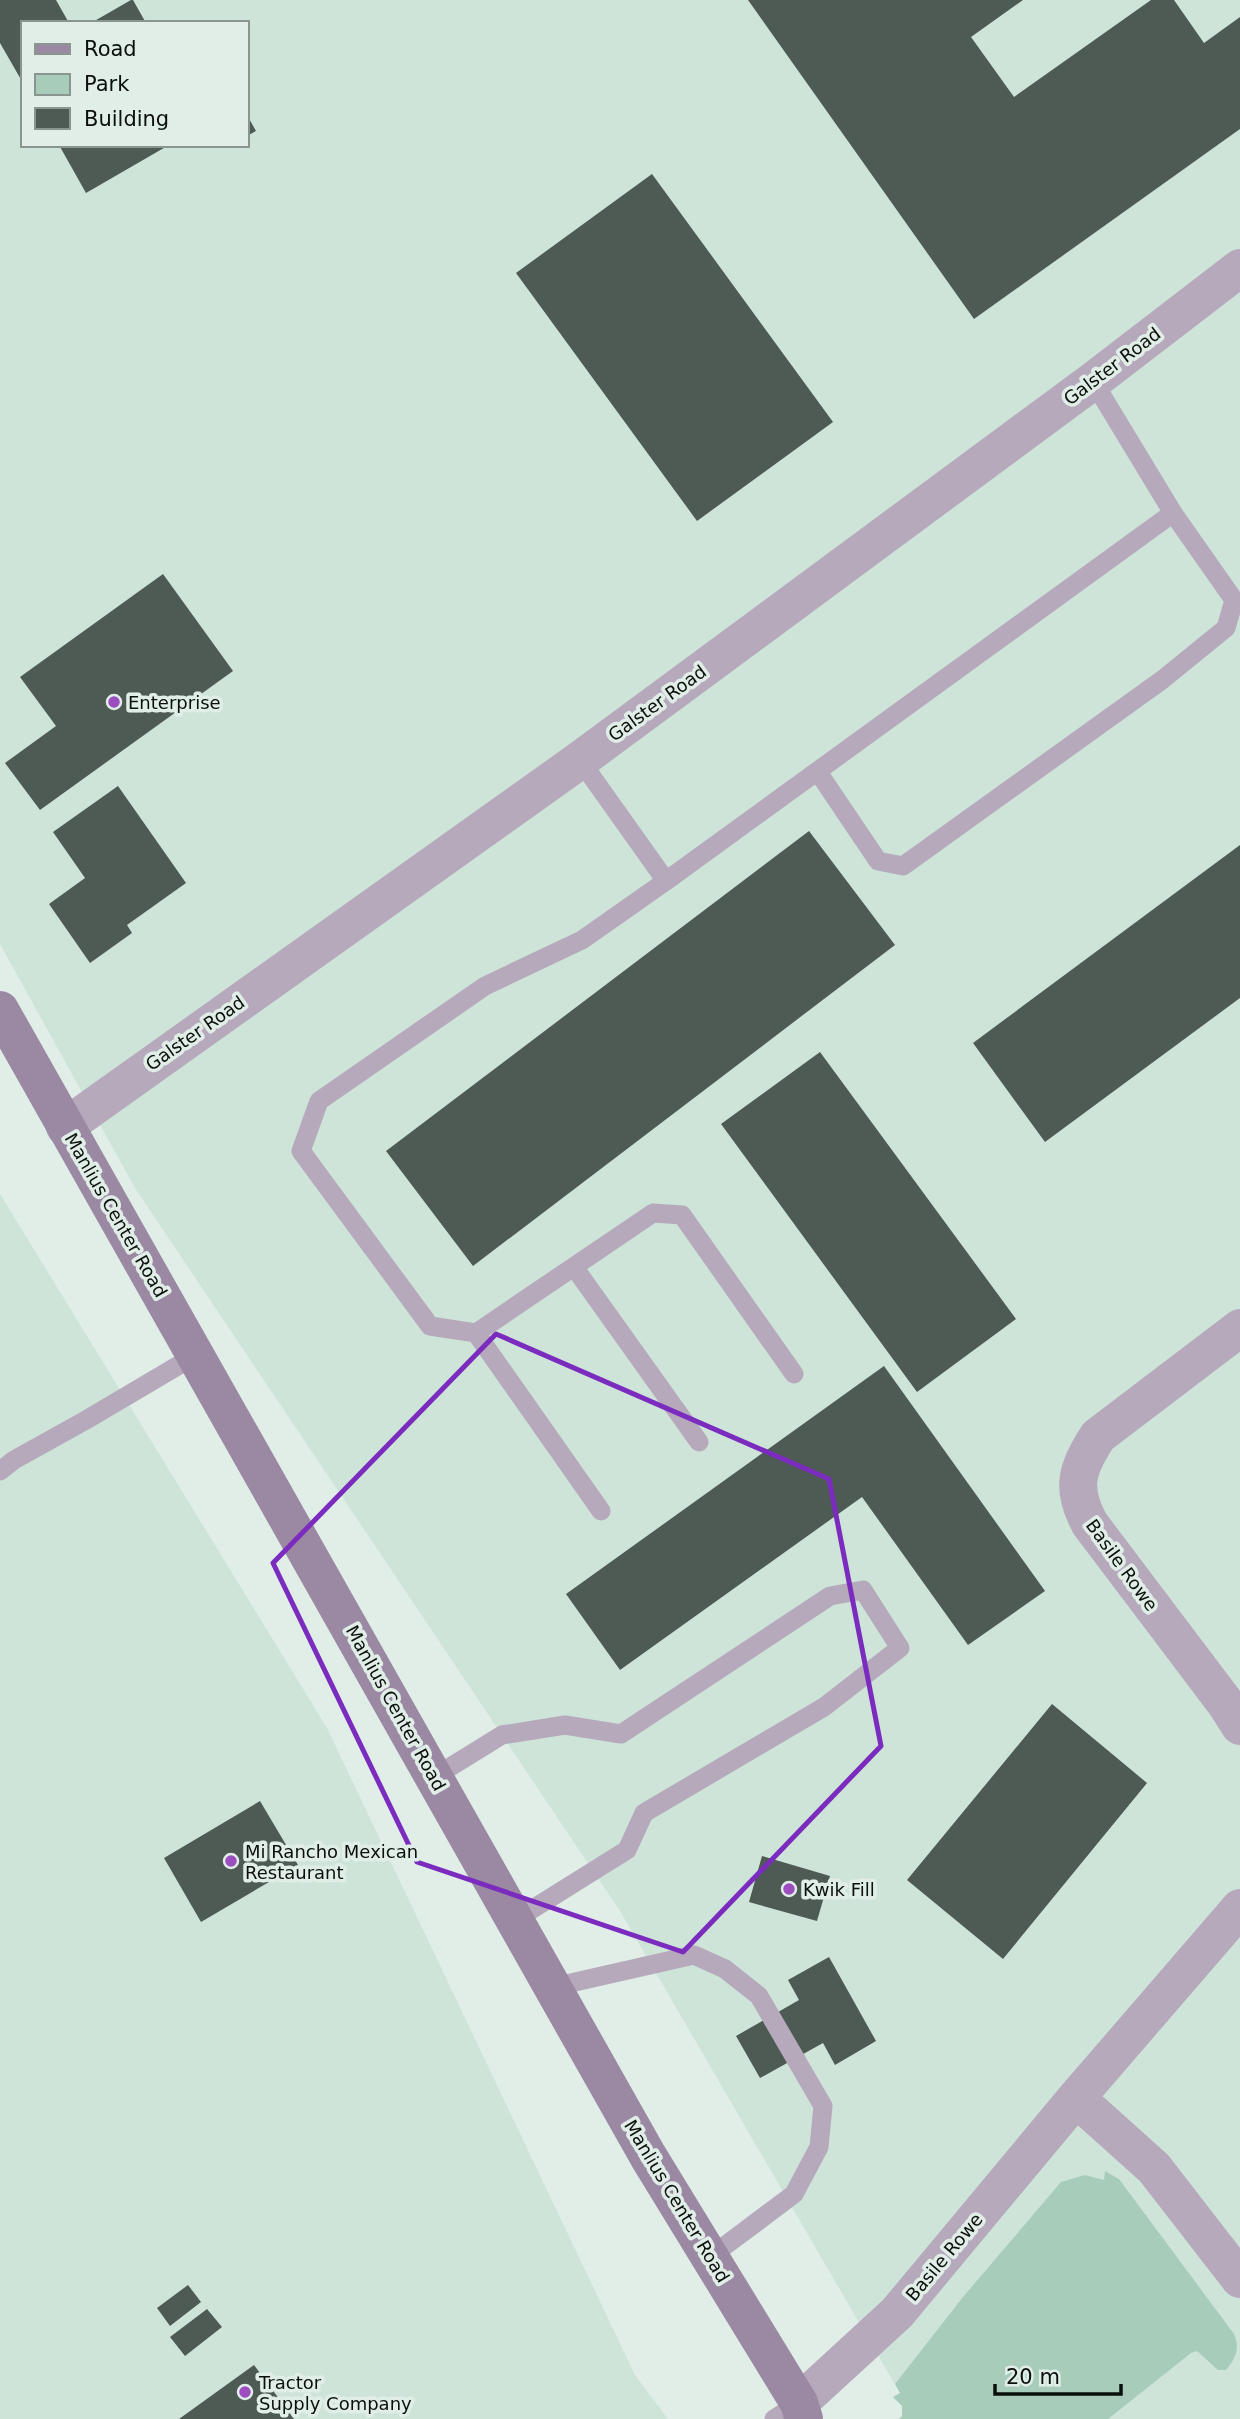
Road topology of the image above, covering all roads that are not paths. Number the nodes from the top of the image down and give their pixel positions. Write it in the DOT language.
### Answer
graph roads {
  1 [pos="1240,268"];
  2 [pos="1093,381"];
  3 [pos="1173,513"];
  4 [pos="580,760"];
  5 [pos="818,772"];
  6 [pos="666,881"];
  7 [pos="0,1010"];
  8 [pos="65,1127"];
  9 [pos="574,1267"];
  10 [pos="1240,1328"];
  11 [pos="476,1333"];
  12 [pos="196,1355"];
  13 [pos="794,1374"];
  14 [pos="699,1442"];
  15 [pos="0,1471"];
  16 [pos="601,1511"];
  17 [pos="1240,1726"];
  18 [pos="434,1777"];
  19 [pos="1240,1908"];
  20 [pos="515,1920"];
  21 [pos="553,1987"];
  22 [pos="1076,2098"];
  23 [pos="710,2257"];
  24 [pos="1240,2279"];
  25 [pos="798,2415"];
  1 -- 2 [label="street, Galster Road"];
  2 -- 3 [label="lane"];
  2 -- 4 [label="street, Galster Road"];
  3 -- 5 [label="lane"];
  3 -- 5 [label="lane"];
  4 -- 6 [label="lane"];
  4 -- 8 [label="street, Galster Road"];
  5 -- 6 [label="lane"];
  6 -- 11 [label="lane"];
  7 -- 8 [label="main road, Manlius Center Road"];
  8 -- 12 [label="main road, Manlius Center Road"];
  9 -- 11 [label="lane"];
  9 -- 13 [label="lane"];
  9 -- 14 [label="lane"];
  10 -- 17 [label="street, Basile Rowe"];
  11 -- 16 [label="lane"];
  12 -- 15 [label="lane"];
  12 -- 18 [label="main road, Manlius Center Road"];
  18 -- 20 [label="main road, Manlius Center Road"];
  18 -- 20 [label="lane"];
  19 -- 22 [label="street, Basile Rowe"];
  20 -- 21 [label="main road, Manlius Center Road"];
  21 -- 23 [label="main road, Manlius Center Road"];
  21 -- 23 [label="lane"];
  22 -- 24 [label="street"];
  22 -- 25 [label="street, Basile Rowe"];
  23 -- 25 [label="main road, Manlius Center Road"];
}
